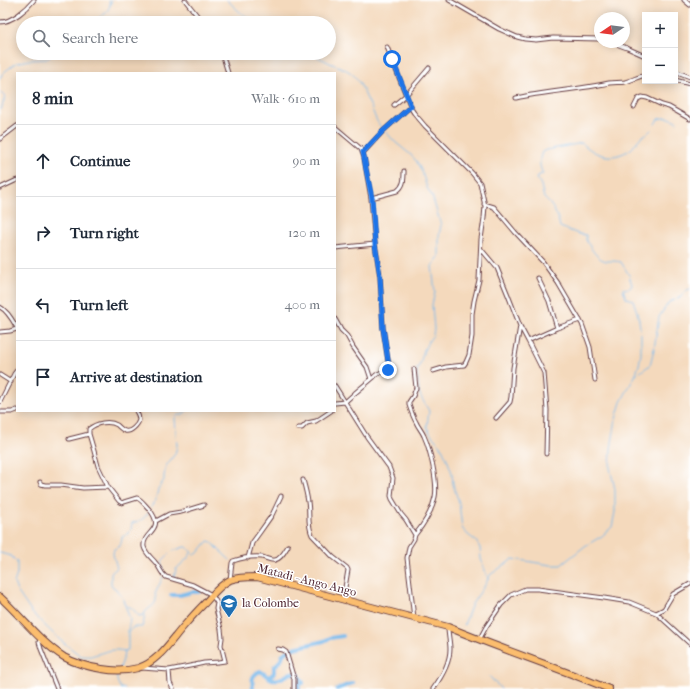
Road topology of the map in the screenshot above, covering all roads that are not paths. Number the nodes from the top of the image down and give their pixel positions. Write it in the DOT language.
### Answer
graph roads {
  1 [pos="33,0"];
  2 [pos="185,0"];
  3 [pos="449,0"];
  4 [pos="684,0"];
  5 [pos="690,4"];
  6 [pos="198,16"];
  7 [pos="0,22"];
  8 [pos="594,39"];
  9 [pos="387,47"];
  10 [pos="627,48"];
  11 [pos="642,55"];
  12 [pos="224,60"];
  13 [pos="429,68"];
  14 [pos="228,72"];
  15 [pos="678,72"];
  16 [pos="642,76"];
  17 [pos="690,78"];
  18 [pos="678,81"];
  19 [pos="690,84"];
  20 [pos="406,95"];
  21 [pos="516,98"];
  22 [pos="394,105"];
  23 [pos="411,106"];
  24 [pos="634,107"];
  25 [pos="690,119"];
  26 [pos="16,127"];
  27 [pos="336,127"];
  28 [pos="0,140"];
  29 [pos="363,152"];
  30 [pos="404,171"];
  31 [pos="16,180"];
  32 [pos="0,188"];
  33 [pos="372,198"];
  34 [pos="484,204"];
  35 [pos="375,244"];
  36 [pos="336,248"];
  37 [pos="481,249"];
  38 [pos="538,278"];
  39 [pos="0,307"];
  40 [pos="336,320"];
  41 [pos="580,320"];
  42 [pos="520,326"];
  43 [pos="16,327"];
  44 [pos="557,328"];
  45 [pos="16,329"];
  46 [pos="0,332"];
  47 [pos="528,341"];
  48 [pos="414,369"];
  49 [pos="16,371"];
  50 [pos="433,371"];
  51 [pos="0,375"];
  52 [pos="371,379"];
  53 [pos="595,380"];
  54 [pos="11,382"];
  55 [pos="336,387"];
  56 [pos="0,402"];
  57 [pos="346,402"];
  58 [pos="336,404"];
  59 [pos="16,410"];
  60 [pos="0,412"];
  61 [pos="136,412"];
  62 [pos="330,412"];
  63 [pos="496,418"];
  64 [pos="298,428"];
  65 [pos="89,434"];
  66 [pos="69,439"];
  67 [pos="546,454"];
  68 [pos="303,480"];
  69 [pos="40,482"];
  70 [pos="108,487"];
  71 [pos="281,496"];
  72 [pos="204,505"];
  73 [pos="156,521"];
  74 [pos="414,535"];
  75 [pos="288,546"];
  76 [pos="248,558"];
  77 [pos="230,580"];
  78 [pos="690,584"];
  79 [pos="212,595"];
  80 [pos="0,597"];
  81 [pos="343,600"];
  82 [pos="656,613"];
  83 [pos="414,618"];
  84 [pos="448,627"];
  85 [pos="41,638"];
  86 [pos="479,640"];
  87 [pos="690,644"];
  88 [pos="278,649"];
  89 [pos="138,668"];
  90 [pos="169,670"];
  91 [pos="57,689"];
  92 [pos="173,689"];
  93 [pos="294,689"];
  94 [pos="433,689"];
  95 [pos="609,689"];
  1 -- 7 [label="street"];
  2 -- 6 [label="street"];
  3 -- 8 [label="street"];
  4 -- 5 [label="street"];
  9 -- 20 [label="street"];
  10 -- 11 [label="street"];
  12 -- 14 [label="street"];
  13 -- 20 [label="street"];
  15 -- 17 [label="street"];
  16 -- 21 [label="street"];
  18 -- 19 [label="street"];
  20 -- 22 [label="street"];
  20 -- 23 [label="street"];
  23 -- 29 [label="street"];
  23 -- 34 [label="street"];
  24 -- 25 [label="street"];
  26 -- 28 [label="street"];
  27 -- 29 [label="street"];
  29 -- 33 [label="street"];
  30 -- 33 [label="street"];
  31 -- 32 [label="street"];
  33 -- 35 [label="street"];
  34 -- 37 [label="street"];
  34 -- 41 [label="street"];
  35 -- 36 [label="street"];
  35 -- 52 [label="street"];
  37 -- 42 [label="street"];
  37 -- 50 [label="street"];
  38 -- 44 [label="street"];
  39 -- 43 [label="street"];
  40 -- 52 [label="street"];
  41 -- 44 [label="street"];
  41 -- 53 [label="street"];
  42 -- 47 [label="street"];
  42 -- 63 [label="street"];
  44 -- 47 [label="street"];
  45 -- 46 [label="street"];
  47 -- 67 [label="street"];
  48 -- 74 [label="street"];
  49 -- 54 [label="street"];
  51 -- 54 [label="street"];
  52 -- 57 [label="street"];
  54 -- 56 [label="street"];
  55 -- 57 [label="street"];
  57 -- 58 [label="street"];
  57 -- 74 [label="street"];
  59 -- 60 [label="street"];
  61 -- 65 [label="street"];
  62 -- 64 [label="street"];
  65 -- 66 [label="street"];
  65 -- 70 [label="street"];
  68 -- 81 [label="street"];
  69 -- 70 [label="street"];
  70 -- 73 [label="street"];
  71 -- 76 [label="street"];
  72 -- 73 [label="street"];
  73 -- 79 [label="street"];
  74 -- 83 [label="street"];
  75 -- 76 [label="street"];
  76 -- 77 [label="street"];
  77 -- 79 [label="highway"];
  77 -- 81 [label="highway, Matadi - Ango Ango"];
  78 -- 82 [label="street"];
  79 -- 89 [label="highway"];
  79 -- 90 [label="street"];
  80 -- 85 [label="highway"];
  81 -- 83 [label="highway, Matadi - Ango Ango"];
  82 -- 86 [label="street"];
  82 -- 87 [label="street"];
  83 -- 84 [label="highway, Matadi - Ango Ango"];
  84 -- 86 [label="highway, Matadi - Ango Ango"];
  84 -- 94 [label="street"];
  85 -- 89 [label="highway"];
  85 -- 91 [label="street"];
  86 -- 95 [label="highway, Matadi - Ango Ango"];
  88 -- 93 [label="street"];
  89 -- 90 [label="street"];
  90 -- 92 [label="street"];
}
